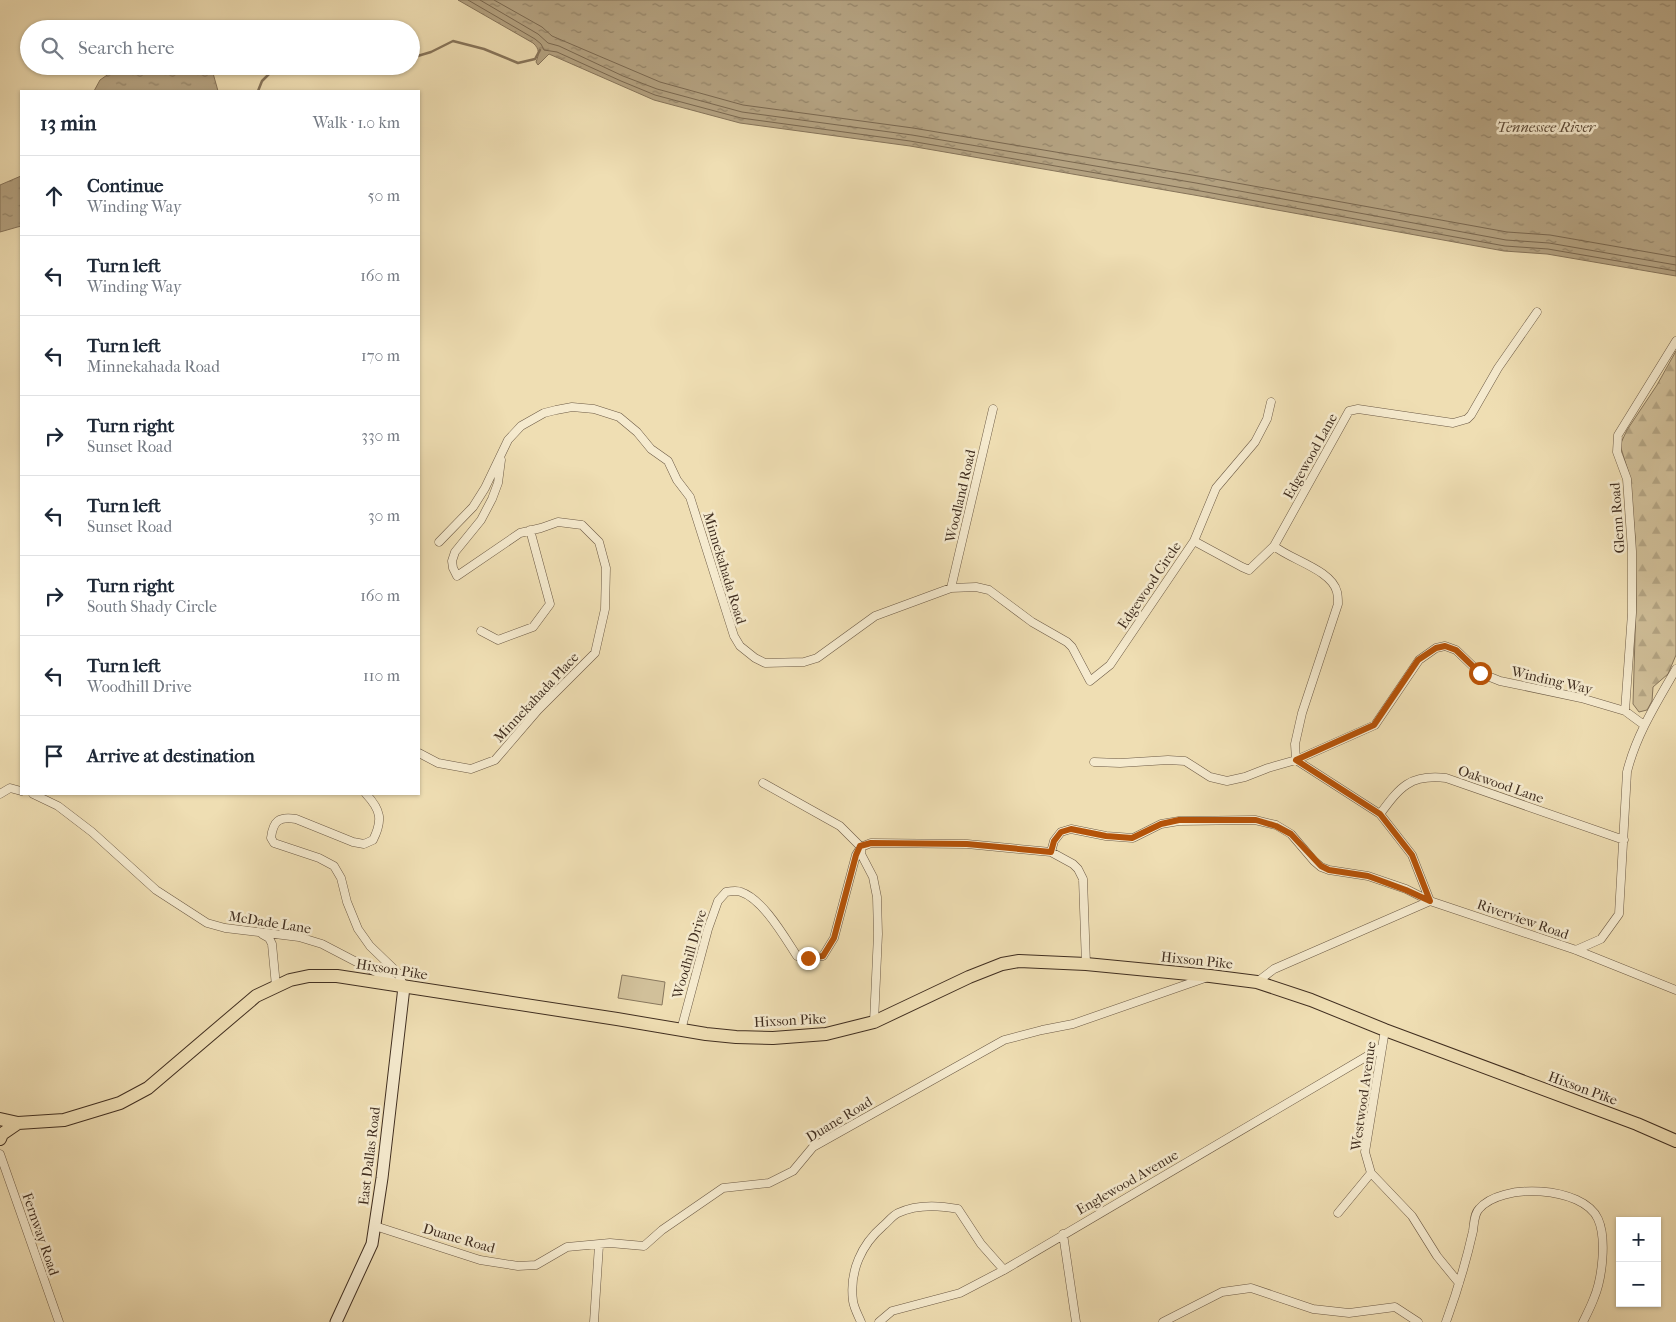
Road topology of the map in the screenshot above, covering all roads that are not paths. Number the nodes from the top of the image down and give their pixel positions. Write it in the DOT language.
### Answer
graph roads {
  1 [pos="1537,312"];
  2 [pos="1676,341"];
  3 [pos="1272,402"];
  4 [pos="993,409"];
  5 [pos="501,455"];
  6 [pos="530,530"];
  7 [pos="1194,541"];
  8 [pos="439,542"];
  9 [pos="1274,546"];
  10 [pos="951,588"];
  11 [pos="481,632"];
  12 [pos="1676,669"];
  13 [pos="1090,681"];
  14 [pos="1625,711"];
  15 [pos="1644,725"];
  16 [pos="420,754"];
  17 [pos="1296,760"];
  18 [pos="1094,762"];
  19 [pos="763,784"];
  20 [pos="20,790"];
  21 [pos="0,794"];
  22 [pos="35,795"];
  23 [pos="367,795"];
  24 [pos="1380,814"];
  25 [pos="1624,840"];
  26 [pos="860,846"];
  27 [pos="1051,852"];
  28 [pos="1430,901"];
  29 [pos="260,933"];
  30 [pos="1576,950"];
  31 [pos="1086,964"];
  32 [pos="1210,976"];
  33 [pos="1257,982"];
  34 [pos="276,986"];
  35 [pos="404,987"];
  36 [pos="1676,990"];
  37 [pos="874,1022"];
  38 [pos="681,1030"];
  39 [pos="1385,1030"];
  40 [pos="1381,1048"];
  41 [pos="0,1119"];
  42 [pos="18,1123"];
  43 [pos="0,1139"];
  44 [pos="1676,1141"];
  45 [pos="0,1154"];
  46 [pos="1371,1173"];
  47 [pos="1338,1213"];
  48 [pos="375,1226"];
  49 [pos="1063,1234"];
  50 [pos="599,1245"];
  51 [pos="1004,1270"];
  52 [pos="1459,1283"];
  53 [pos="59,1322"];
  54 [pos="336,1322"];
  55 [pos="594,1322"];
  56 [pos="861,1322"];
  57 [pos="879,1322"];
  58 [pos="1076,1322"];
  59 [pos="1163,1322"];
  60 [pos="1418,1322"];
  61 [pos="1446,1322"];
  62 [pos="1583,1322"];
  1 -- 9 [label="street, Edgewood Lane"];
  2 -- 14 [label="street, Glenn Road"];
  3 -- 7 [label="street"];
  4 -- 10 [label="street, Woodland Road"];
  5 -- 6 [label="street, Minnekahada Place"];
  5 -- 8 [label="street, Minnekahada Road"];
  5 -- 10 [label="street, Minnekahada Road"];
  6 -- 11 [label="street"];
  6 -- 16 [label="street, Minnekahada Place"];
  7 -- 9 [label="street, Edgewood Circle"];
  7 -- 13 [label="street, Edgewood Circle"];
  9 -- 17 [label="street"];
  10 -- 13 [label="street, Minnekahada Road"];
  12 -- 15 [label="street, Riverview Road"];
  14 -- 15 [label="street, Winding Way"];
  14 -- 17 [label="street, Winding Way"];
  15 -- 25 [label="street, Riverview Road"];
  17 -- 18 [label="street"];
  17 -- 24 [label="street"];
  19 -- 26 [label="street"];
  20 -- 21 [label="street"];
  22 -- 29 [label="street, McDade Lane"];
  23 -- 35 [label="street"];
  24 -- 25 [label="street, Oakwood Lane"];
  24 -- 28 [label="street"];
  25 -- 30 [label="street, Riverview Road"];
  26 -- 27 [label="street"];
  26 -- 37 [label="street"];
  26 -- 38 [label="street, Woodhill Drive"];
  27 -- 28 [label="street, Riverview Road"];
  27 -- 31 [label="street"];
  28 -- 30 [label="street, Riverview Road"];
  28 -- 33 [label="street"];
  29 -- 34 [label="street"];
  29 -- 35 [label="street, McDade Lane"];
  30 -- 36 [label="street"];
  31 -- 32 [label="main road, Hixson Pike"];
  31 -- 37 [label="main road, Hixson Pike"];
  32 -- 33 [label="main road, Hixson Pike"];
  32 -- 50 [label="street, Duane Road"];
  33 -- 39 [label="main road, Hixson Pike"];
  34 -- 35 [label="main road, Hixson Pike"];
  34 -- 42 [label="main road, Hixson Pike"];
  35 -- 38 [label="main road, Hixson Pike"];
  35 -- 48 [label="street, East Dallas Road"];
  37 -- 38 [label="main road, Hixson Pike"];
  39 -- 40 [label="street, Westwood Avenue"];
  39 -- 44 [label="main road, Hixson Pike"];
  40 -- 46 [label="street, Westwood Avenue"];
  40 -- 49 [label="street, Englewood Avenue"];
  41 -- 42 [label="main road, Hixson Pike"];
  42 -- 43 [label="main road"];
  45 -- 53 [label="street, Fernway Road"];
  46 -- 47 [label="street"];
  46 -- 52 [label="street"];
  48 -- 50 [label="street, Duane Road"];
  48 -- 54 [label="street, East Dallas Road"];
  49 -- 51 [label="street, Englewood Avenue"];
  49 -- 58 [label="street"];
  50 -- 55 [label="street"];
  51 -- 56 [label="street"];
  51 -- 57 [label="street, Englewood Avenue"];
  52 -- 61 [label="street"];
  52 -- 62 [label="street"];
  59 -- 60 [label="street"];
}
